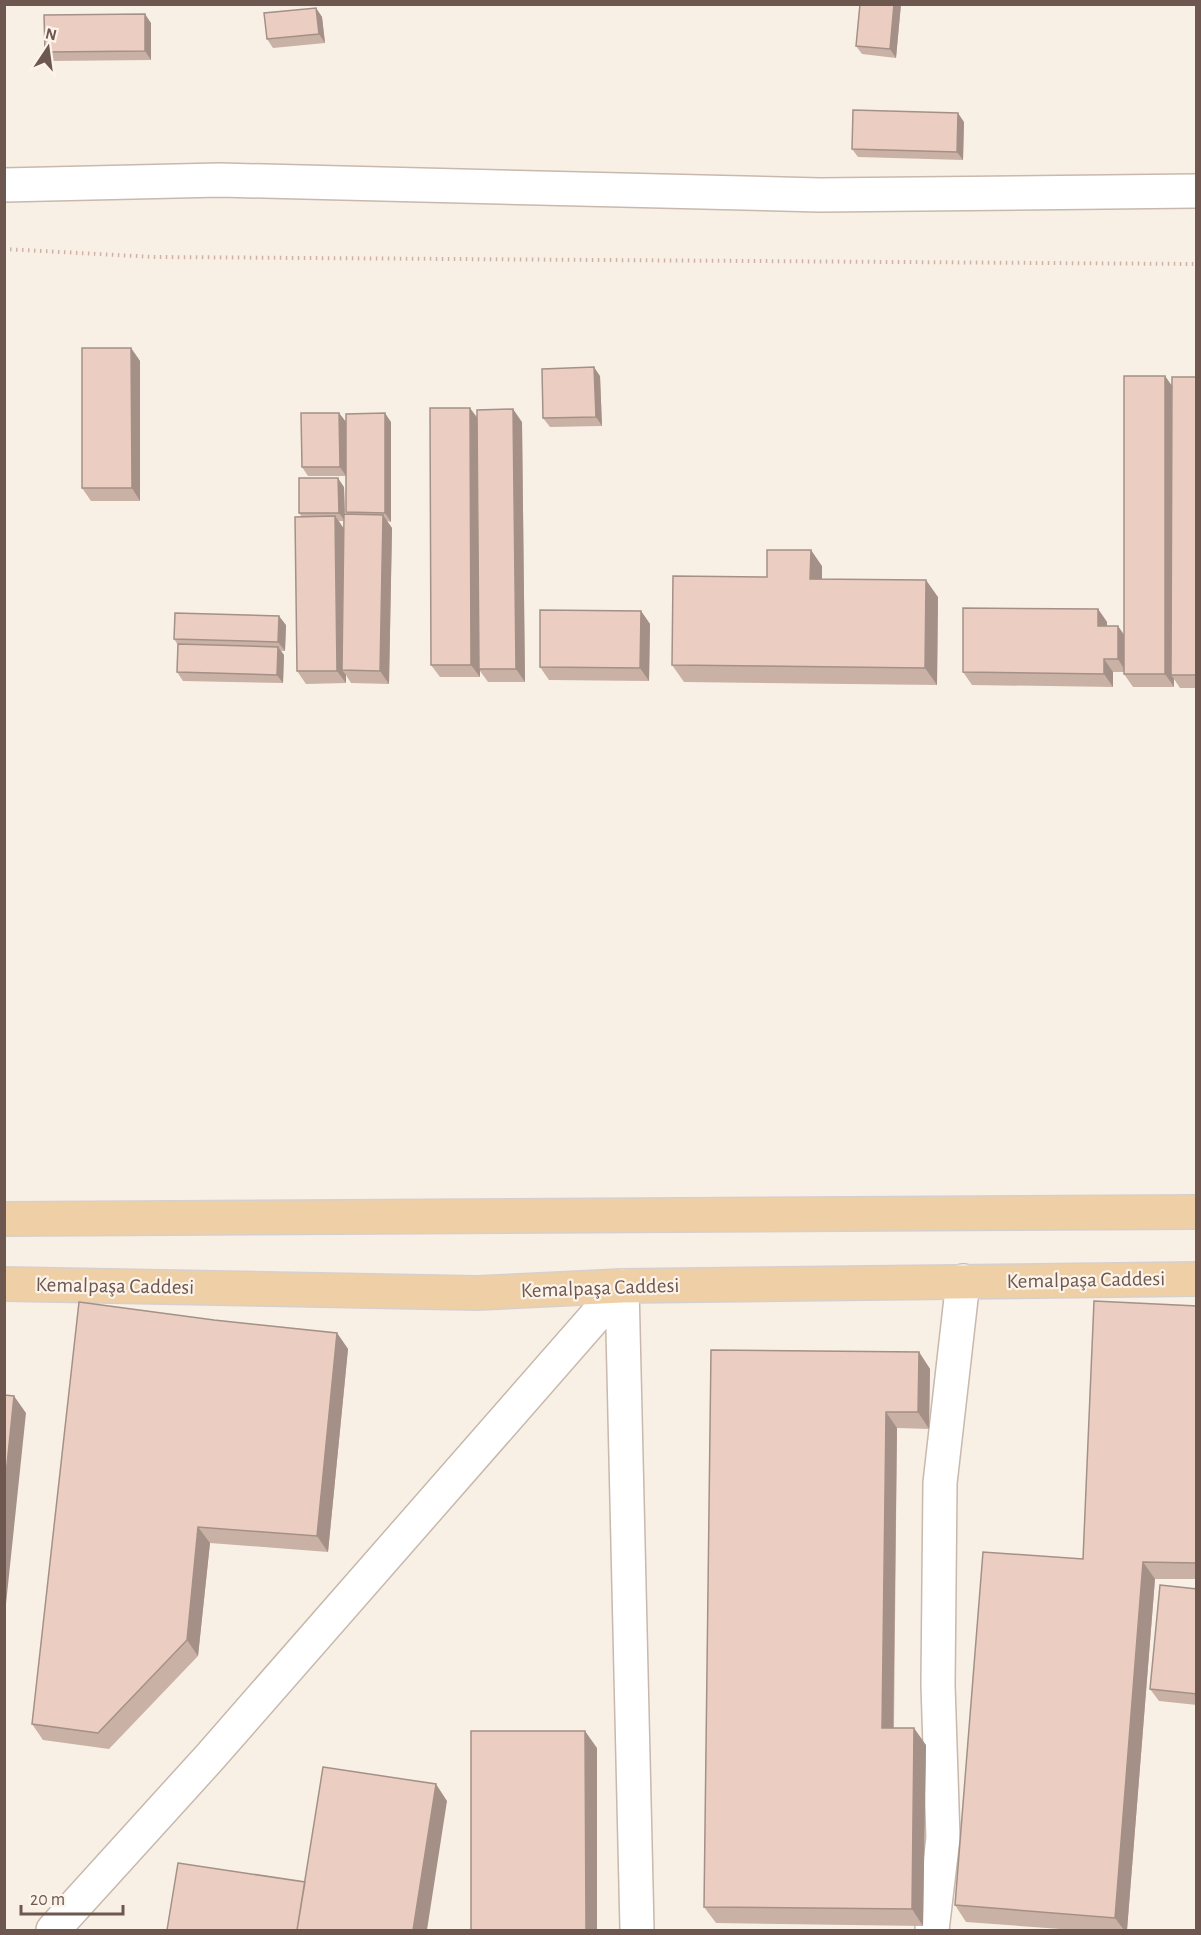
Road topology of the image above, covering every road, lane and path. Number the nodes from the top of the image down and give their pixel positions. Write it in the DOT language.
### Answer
graph roads {
  1 [pos="4,185"];
  2 [pos="1197,191"];
  3 [pos="4,249"];
  4 [pos="1197,264"];
  5 [pos="1197,1212"];
  6 [pos="4,1219"];
  7 [pos="1197,1279"];
  8 [pos="963,1281"];
  9 [pos="4,1284"];
  10 [pos="622,1286"];
  11 [pos="53,1930"];
  12 [pos="637,1930"];
  13 [pos="932,1930"];
  1 -- 2 [label="street"];
  3 -- 4 [label="path"];
  5 -- 6 [label="main road"];
  7 -- 8 [label="main road, Kemalpaşa Caddesi"];
  8 -- 10 [label="main road, Kemalpaşa Caddesi"];
  8 -- 13 [label="street"];
  9 -- 10 [label="main road, Kemalpaşa Caddesi"];
  10 -- 11 [label="street"];
  10 -- 12 [label="street"];
}
